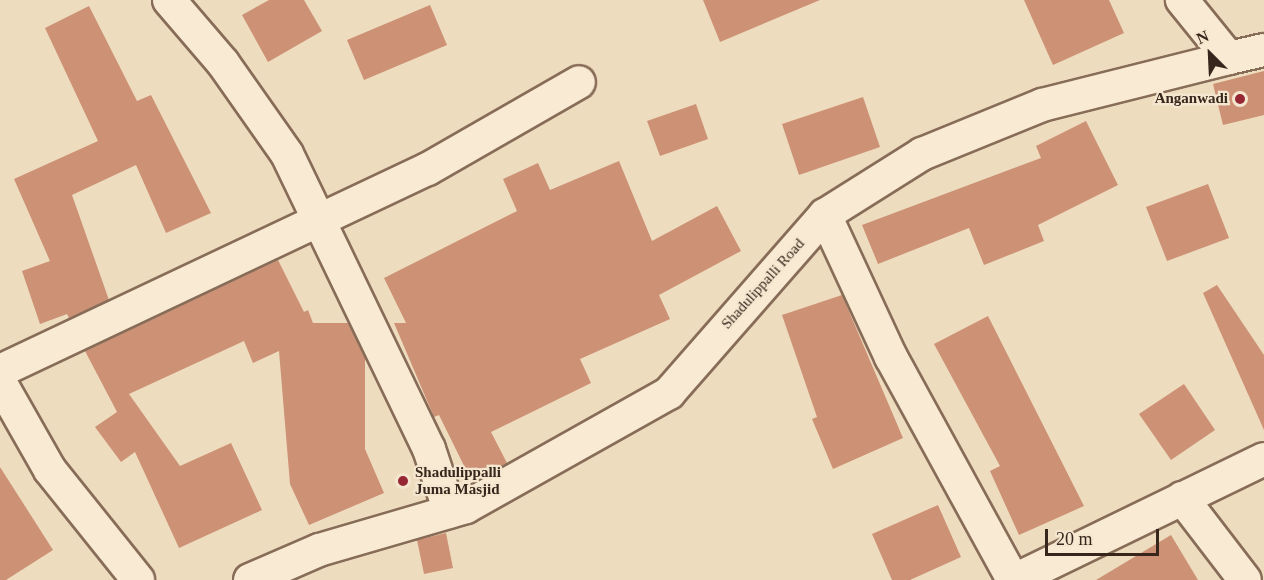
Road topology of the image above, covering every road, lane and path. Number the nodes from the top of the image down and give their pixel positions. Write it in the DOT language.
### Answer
graph roads {
  1 [pos="168,0"];
  2 [pos="1182,0"];
  3 [pos="1264,50"];
  4 [pos="1229,58"];
  5 [pos="579,82"];
  6 [pos="825,215"];
  7 [pos="320,218"];
  8 [pos="0,371"];
  9 [pos="0,382"];
  10 [pos="1264,459"];
  11 [pos="1182,498"];
  12 [pos="450,512"];
  13 [pos="138,580"];
  14 [pos="250,580"];
  15 [pos="1014,580"];
  16 [pos="1245,580"];
  1 -- 7 [label="street"];
  2 -- 4 [label="street"];
  3 -- 4 [label="street, Shadulippalli Road"];
  4 -- 6 [label="street, Shadulippalli Road"];
  5 -- 7 [label="street"];
  6 -- 12 [label="street, Shadulippalli Road"];
  6 -- 15 [label="street"];
  7 -- 8 [label="street"];
  7 -- 12 [label="street"];
  9 -- 13 [label="street"];
  10 -- 11 [label="street"];
  11 -- 15 [label="street"];
  11 -- 16 [label="street"];
  12 -- 14 [label="street, Shadulippalli Road"];
}
